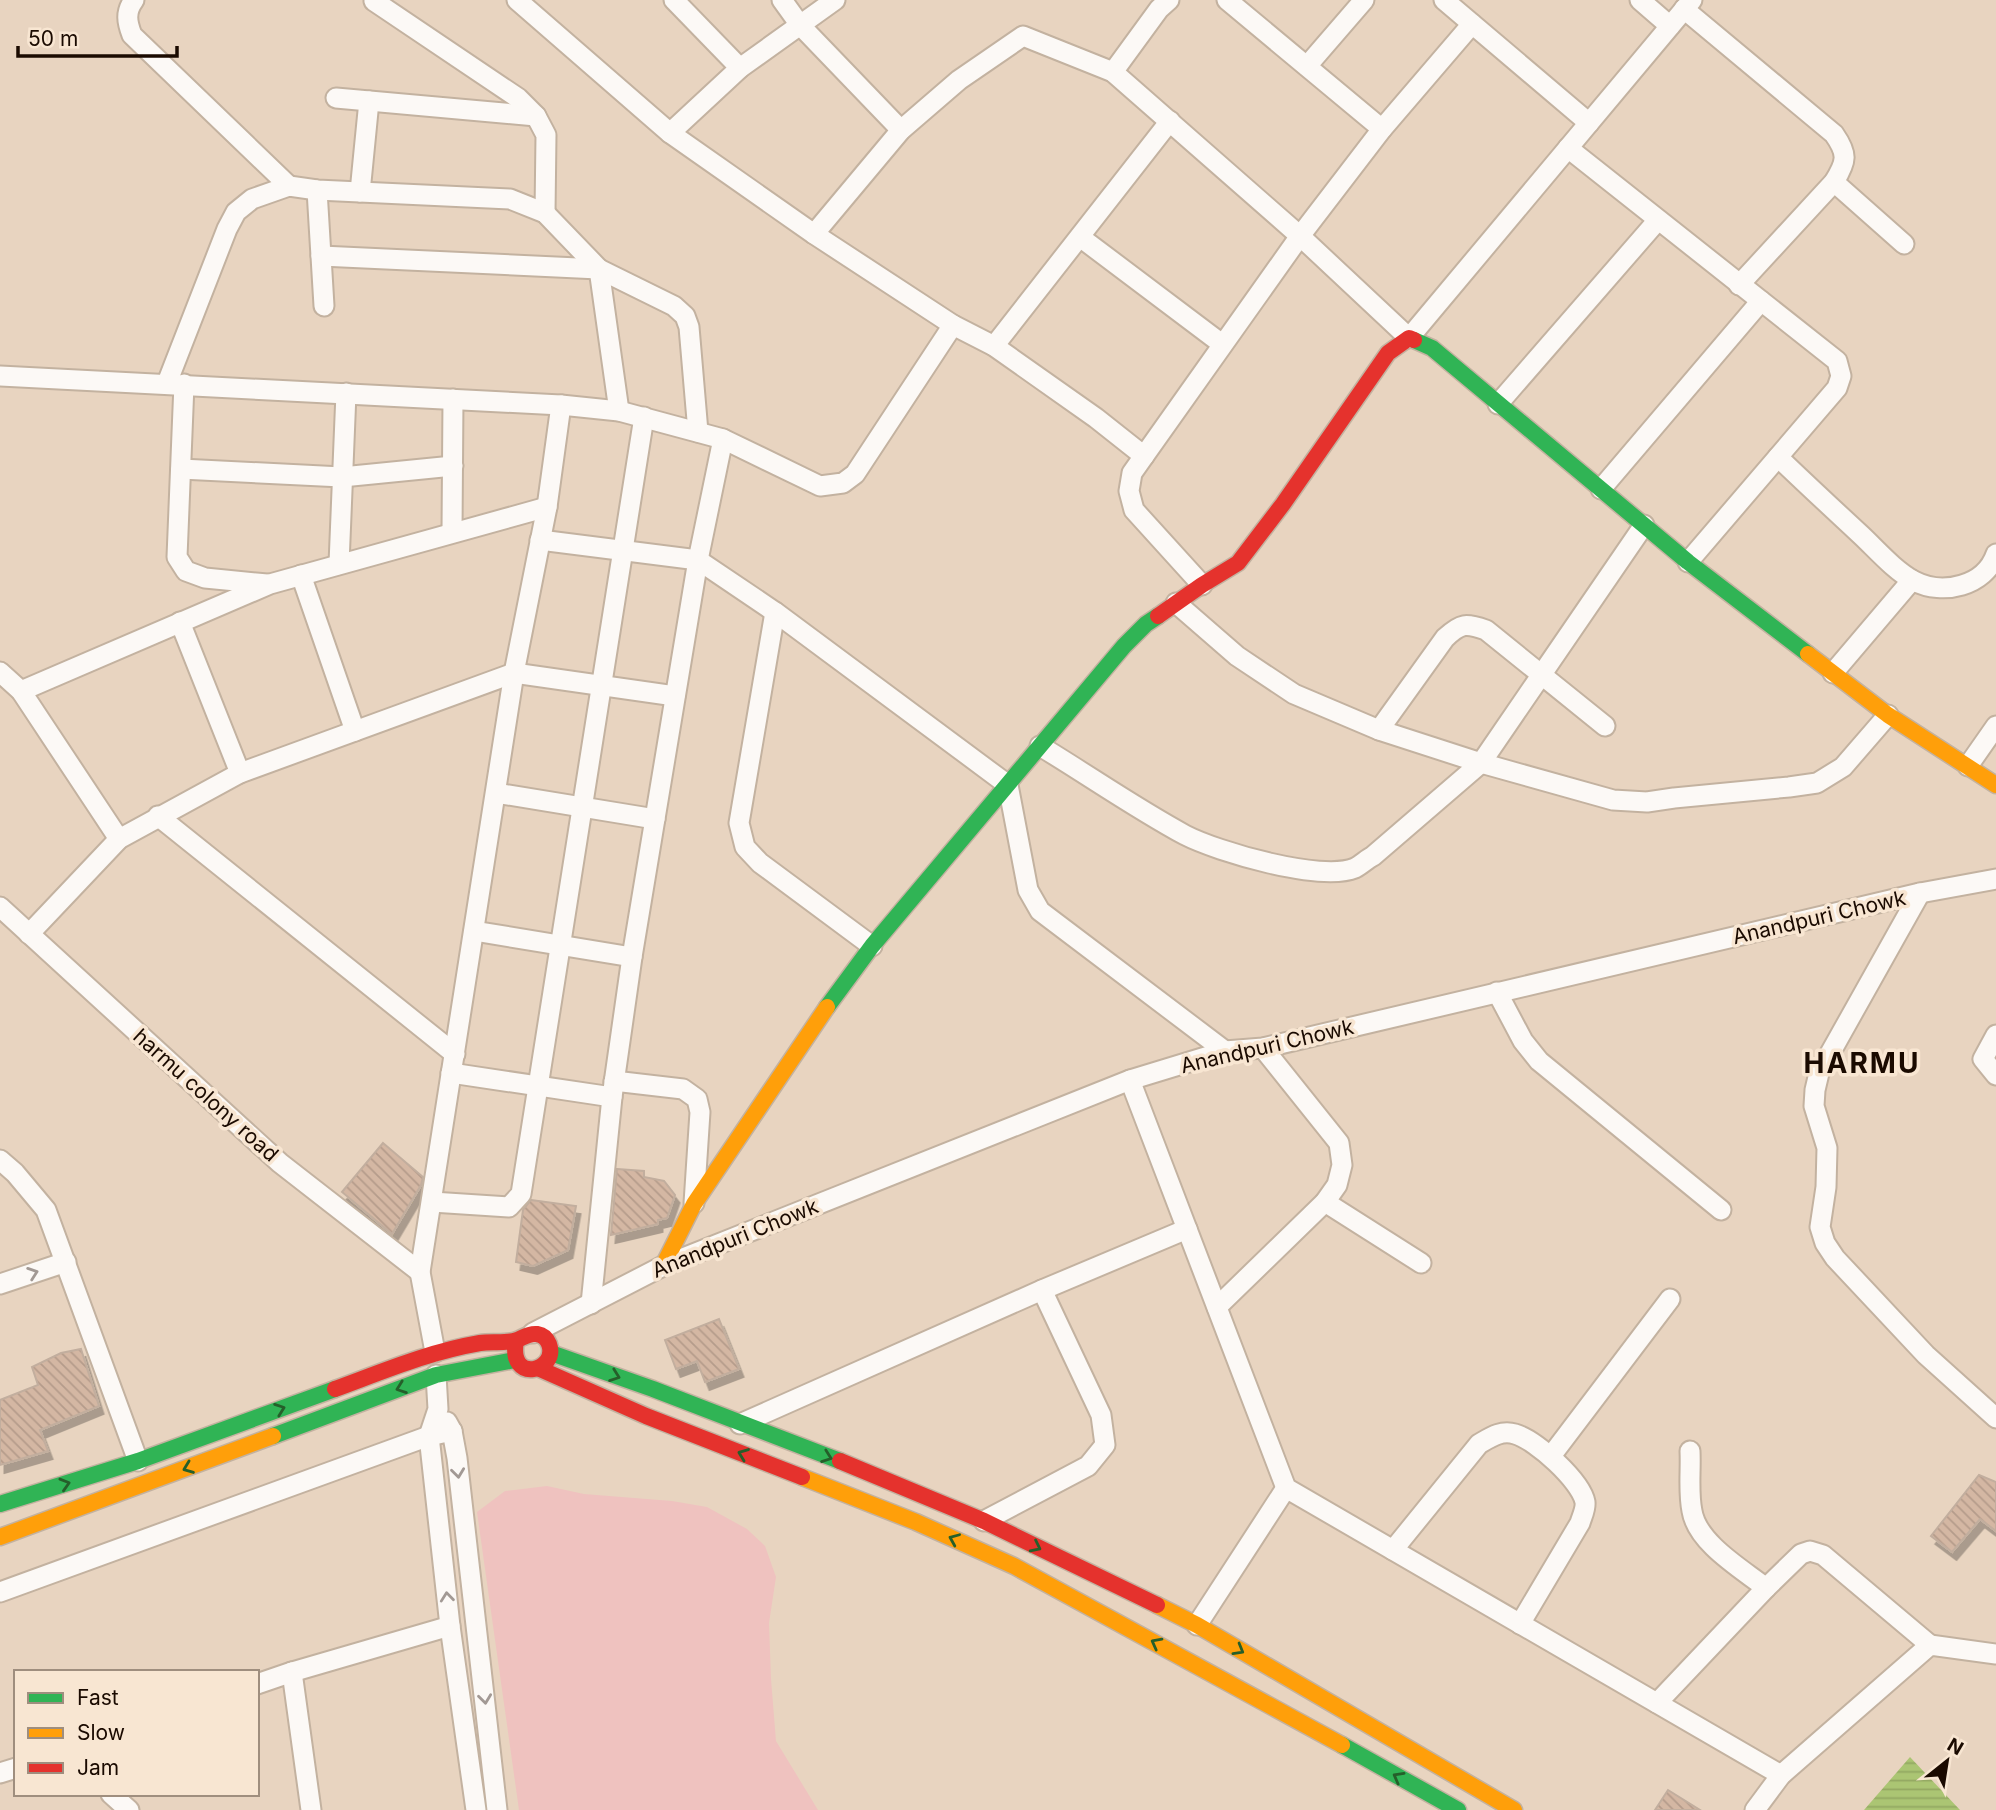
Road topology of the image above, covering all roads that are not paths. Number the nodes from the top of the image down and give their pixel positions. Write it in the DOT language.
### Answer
graph roads {
  1 [pos="134,0"];
  2 [pos="517,0"];
  3 [pos="674,0"];
  4 [pos="782,0"];
  5 [pos="835,0"];
  6 [pos="1169,0"];
  7 [pos="1227,0"];
  8 [pos="1364,0"];
  9 [pos="1444,0"];
  10 [pos="1640,0"];
  11 [pos="374,1"];
  12 [pos="1688,5"];
  13 [pos="1472,24"];
  14 [pos="800,25"];
  15 [pos="1670,26"];
  16 [pos="1307,66"];
  17 [pos="740,68"];
  18 [pos="1113,72"];
  19 [pos="336,98"];
  20 [pos="369,101"];
  21 [pos="536,117"];
  22 [pos="1170,121"];
  23 [pos="1589,123"];
  24 [pos="1382,129"];
  25 [pos="901,131"];
  26 [pos="670,133"];
  27 [pos="1568,148"];
  28 [pos="1834,182"];
  29 [pos="289,186"];
  30 [pos="317,190"];
  31 [pos="360,192"];
  32 [pos="545,214"];
  33 [pos="1657,220"];
  34 [pos="814,234"];
  35 [pos="1300,236"];
  36 [pos="1080,237"];
  37 [pos="1904,244"];
  38 [pos="321,256"];
  39 [pos="599,269"];
  40 [pos="1740,285"];
  41 [pos="1761,301"];
  42 [pos="324,306"];
  43 [pos="953,325"];
  44 [pos="1409,338"];
  45 [pos="1222,344"];
  46 [pos="994,346"];
  47 [pos="0,376"];
  48 [pos="175,384"];
  49 [pos="346,393"];
  50 [pos="453,399"];
  51 [pos="1499,404"];
  52 [pos="561,405"];
  53 [pos="620,411"];
  54 [pos="643,417"];
  55 [pos="698,432"];
  56 [pos="723,439"];
  57 [pos="1144,456"];
  58 [pos="1778,457"];
  59 [pos="453,466"];
  60 [pos="181,469"];
  61 [pos="342,477"];
  62 [pos="1601,489"];
  63 [pos="547,507"];
  64 [pos="1644,526"];
  65 [pos="452,532"];
  66 [pos="540,540"];
  67 [pos="623,550"];
  68 [pos="1996,554"];
  69 [pos="698,560"];
  70 [pos="1688,562"];
  71 [pos="339,564"];
  72 [pos="301,575"];
  73 [pos="1912,580"];
  74 [pos="270,584"];
  75 [pos="1202,585"];
  76 [pos="1176,603"];
  77 [pos="775,612"];
  78 [pos="180,622"];
  79 [pos="0,672"];
  80 [pos="514,673"];
  81 [pos="1833,673"];
  82 [pos="1542,675"];
  83 [pos="601,685"];
  84 [pos="21,691"];
  85 [pos="675,696"];
  86 [pos="1888,715"];
  87 [pos="1605,726"];
  88 [pos="1996,726"];
  89 [pos="1379,730"];
  90 [pos="355,731"];
  91 [pos="1040,746"];
  92 [pos="1481,763"];
  93 [pos="1968,766"];
  94 [pos="240,773"];
  95 [pos="1008,785"];
  96 [pos="1996,785"];
  97 [pos="496,793"];
  98 [pos="582,807"];
  99 [pos="158,816"];
  100 [pos="655,819"];
  101 [pos="119,839"];
  102 [pos="1996,879"];
  103 [pos="1920,893"];
  104 [pos="0,907"];
  105 [pos="474,931"];
  106 [pos="29,934"];
  107 [pos="560,945"];
  108 [pos="872,946"];
  109 [pos="632,957"];
  110 [pos="1497,992"];
  111 [pos="1996,1035"];
  112 [pos="1263,1048"];
  113 [pos="1225,1051"];
  114 [pos="453,1064"];
  115 [pos="1996,1075"];
  116 [pos="1130,1080"];
  117 [pos="538,1086"];
  118 [pos="613,1089"];
  119 [pos="0,1160"];
  120 [pos="432,1202"];
  121 [pos="1325,1202"];
  122 [pos="694,1204"];
  123 [pos="1721,1210"];
  124 [pos="1187,1229"];
  125 [pos="66,1262"];
  126 [pos="1421,1263"];
  127 [pos="663,1266"];
  128 [pos="421,1272"];
  129 [pos="0,1284"];
  130 [pos="1042,1290"];
  131 [pos="1670,1299"];
  132 [pos="591,1304"];
  133 [pos="1217,1307"];
  134 [pos="525,1337"];
  135 [pos="435,1352"];
  136 [pos="551,1353"];
  137 [pos="515,1360"];
  138 [pos="540,1368"];
  139 [pos="436,1375"];
  140 [pos="438,1409"];
  141 [pos="1996,1418"];
  142 [pos="740,1424"];
  143 [pos="452,1431"];
  144 [pos="429,1436"];
  145 [pos="1690,1451"];
  146 [pos="1551,1456"];
  147 [pos="138,1461"];
  148 [pos="1286,1488"];
  149 [pos="0,1504"];
  150 [pos="984,1521"];
  151 [pos="0,1537"];
  152 [pos="1393,1550"];
  153 [pos="1766,1588"];
  154 [pos="0,1592"];
  155 [pos="1520,1624"];
  156 [pos="1197,1625"];
  157 [pos="450,1626"];
  158 [pos="1930,1645"];
  159 [pos="1996,1654"];
  160 [pos="292,1672"];
  161 [pos="259,1683"];
  162 [pos="1657,1703"];
  163 [pos="1781,1775"];
  164 [pos="113,1796"];
  165 [pos="130,1810"];
  166 [pos="311,1810"];
  167 [pos="476,1810"];
  168 [pos="497,1810"];
  169 [pos="1458,1810"];
  170 [pos="1514,1810"];
  171 [pos="1755,1810"];
  1 -- 29 [label="street"];
  2 -- 26 [label="street"];
  3 -- 17 [label="street"];
  4 -- 14 [label="street"];
  5 -- 14 [label="street"];
  6 -- 18 [label="street"];
  7 -- 16 [label="street"];
  8 -- 16 [label="street"];
  9 -- 13 [label="street"];
  10 -- 15 [label="street"];
  11 -- 21 [label="street"];
  12 -- 15 [label="street"];
  12 -- 28 [label="street"];
  13 -- 23 [label="street"];
  13 -- 24 [label="street"];
  14 -- 17 [label="street"];
  14 -- 25 [label="street"];
  15 -- 23 [label="street"];
  16 -- 24 [label="street"];
  17 -- 26 [label="street"];
  18 -- 22 [label="street"];
  18 -- 25 [label="street"];
  19 -- 20 [label="street"];
  20 -- 21 [label="street"];
  20 -- 31 [label="street"];
  21 -- 32 [label="street"];
  22 -- 35 [label="street"];
  22 -- 36 [label="street"];
  23 -- 27 [label="street"];
  24 -- 35 [label="street"];
  25 -- 34 [label="street"];
  26 -- 34 [label="street"];
  27 -- 33 [label="street"];
  27 -- 44 [label="street"];
  28 -- 37 [label="street"];
  28 -- 40 [label="street"];
  29 -- 30 [label="street"];
  29 -- 48 [label="street"];
  30 -- 31 [label="street"];
  30 -- 38 [label="street"];
  31 -- 32 [label="street"];
  32 -- 39 [label="street"];
  33 -- 40 [label="street"];
  33 -- 51 [label="street"];
  34 -- 43 [label="street"];
  35 -- 44 [label="street"];
  35 -- 45 [label="street"];
  36 -- 45 [label="street"];
  36 -- 46 [label="street"];
  38 -- 39 [label="street"];
  38 -- 42 [label="street"];
  39 -- 53 [label="street"];
  39 -- 55 [label="street"];
  40 -- 41 [label="street"];
  41 -- 58 [label="street"];
  41 -- 62 [label="street"];
  43 -- 46 [label="street"];
  43 -- 56 [label="street"];
  44 -- 51 [label="main road"];
  44 -- 75 [label="main road"];
  45 -- 57 [label="street"];
  46 -- 57 [label="street"];
  47 -- 48 [label="street"];
  48 -- 49 [label="street"];
  48 -- 60 [label="street"];
  49 -- 50 [label="street"];
  49 -- 61 [label="street"];
  50 -- 52 [label="street"];
  50 -- 59 [label="street"];
  51 -- 62 [label="main road"];
  52 -- 53 [label="street"];
  52 -- 63 [label="street"];
  53 -- 54 [label="street"];
  54 -- 55 [label="street"];
  54 -- 67 [label="street"];
  55 -- 56 [label="street"];
  56 -- 69 [label="street"];
  57 -- 75 [label="street"];
  58 -- 70 [label="street"];
  58 -- 73 [label="street"];
  59 -- 61 [label="street"];
  59 -- 65 [label="street"];
  60 -- 61 [label="street"];
  60 -- 74 [label="street"];
  61 -- 71 [label="street"];
  62 -- 64 [label="main road"];
  63 -- 65 [label="street"];
  63 -- 66 [label="street"];
  64 -- 70 [label="main road"];
  64 -- 82 [label="street"];
  65 -- 71 [label="street"];
  66 -- 67 [label="street"];
  66 -- 80 [label="street"];
  67 -- 69 [label="street"];
  67 -- 83 [label="street"];
  68 -- 73 [label="street"];
  69 -- 77 [label="street"];
  69 -- 85 [label="street"];
  70 -- 81 [label="main road"];
  71 -- 72 [label="street"];
  72 -- 74 [label="street"];
  72 -- 90 [label="street"];
  73 -- 81 [label="street"];
  74 -- 78 [label="street"];
  75 -- 76 [label="main road"];
  76 -- 89 [label="street"];
  76 -- 91 [label="main road"];
  77 -- 95 [label="street"];
  77 -- 108 [label="street"];
  78 -- 84 [label="street"];
  78 -- 94 [label="street"];
  79 -- 84 [label="street"];
  80 -- 83 [label="street"];
  80 -- 90 [label="street"];
  80 -- 97 [label="street"];
  81 -- 86 [label="main road"];
  82 -- 87 [label="street"];
  82 -- 89 [label="street"];
  82 -- 92 [label="street"];
  83 -- 85 [label="street"];
  83 -- 98 [label="street"];
  84 -- 101 [label="street"];
  85 -- 100 [label="street"];
  86 -- 92 [label="street"];
  86 -- 93 [label="main road"];
  88 -- 93 [label="street"];
  89 -- 92 [label="street"];
  90 -- 94 [label="street"];
  91 -- 92 [label="street"];
  91 -- 95 [label="main road"];
  93 -- 96 [label="main road"];
  94 -- 99 [label="street"];
  95 -- 108 [label="main road"];
  95 -- 113 [label="street"];
  97 -- 98 [label="street"];
  97 -- 105 [label="street"];
  98 -- 100 [label="street"];
  98 -- 107 [label="street"];
  99 -- 101 [label="street"];
  99 -- 114 [label="street"];
  100 -- 109 [label="street"];
  101 -- 106 [label="street"];
  102 -- 103 [label="street, Anandpuri Chowk"];
  103 -- 110 [label="street, Anandpuri Chowk"];
  103 -- 141 [label="street"];
  104 -- 106 [label="street, harmu colony road"];
  105 -- 107 [label="street"];
  105 -- 114 [label="street"];
  106 -- 128 [label="street, harmu colony road"];
  107 -- 109 [label="street"];
  107 -- 117 [label="street"];
  108 -- 122 [label="main road"];
  109 -- 118 [label="street"];
  110 -- 112 [label="street, Anandpuri Chowk"];
  110 -- 123 [label="street"];
  111 -- 115 [label="street"];
  112 -- 113 [label="street, Anandpuri Chowk"];
  112 -- 121 [label="street"];
  113 -- 116 [label="street, Anandpuri Chowk"];
  114 -- 117 [label="street"];
  114 -- 120 [label="street"];
  116 -- 124 [label="street"];
  116 -- 127 [label="street, Anandpuri Chowk"];
  117 -- 118 [label="street"];
  117 -- 120 [label="street"];
  118 -- 122 [label="street"];
  118 -- 132 [label="street"];
  119 -- 125 [label="street"];
  120 -- 128 [label="street"];
  121 -- 126 [label="street"];
  121 -- 133 [label="street"];
  122 -- 127 [label="main road"];
  124 -- 130 [label="street"];
  124 -- 133 [label="street"];
  129 -- 125 [label="street, one-way"];
  125 -- 147 [label="street"];
  127 -- 132 [label="street, Anandpuri Chowk"];
  128 -- 135 [label="street"];
  130 -- 142 [label="street"];
  130 -- 150 [label="street"];
  131 -- 146 [label="street"];
  132 -- 134 [label="street, Anandpuri Chowk"];
  133 -- 148 [label="street"];
  134 -- 135 [label="main road"];
  134 -- 136 [label="main road"];
  134 -- 137 [label="main road"];
  147 -- 135 [label="main road, one-way"];
  136 -- 138 [label="main road"];
  136 -- 142 [label="main road, one-way"];
  137 -- 138 [label="main road"];
  137 -- 139 [label="main road"];
  169 -- 138 [label="main road, one-way"];
  139 -- 140 [label="street"];
  139 -- 151 [label="main road, one-way"];
  140 -- 143 [label="street"];
  140 -- 144 [label="street"];
  142 -- 150 [label="main road, one-way"];
  143 -- 144 [label="street"];
  143 -- 168 [label="street, one-way"];
  144 -- 154 [label="street"];
  157 -- 144 [label="street, one-way"];
  145 -- 153 [label="street"];
  146 -- 152 [label="street"];
  146 -- 155 [label="street"];
  149 -- 147 [label="main road, one-way"];
  148 -- 152 [label="street"];
  148 -- 156 [label="street"];
  150 -- 156 [label="main road, one-way"];
  152 -- 155 [label="street"];
  153 -- 158 [label="street"];
  153 -- 162 [label="street"];
  155 -- 162 [label="street"];
  156 -- 170 [label="main road, one-way"];
  157 -- 160 [label="street"];
  157 -- 167 [label="street"];
  158 -- 159 [label="street"];
  158 -- 163 [label="street"];
  160 -- 161 [label="street"];
  160 -- 166 [label="street"];
  162 -- 163 [label="street"];
  163 -- 171 [label="street"];
  164 -- 165 [label="street"];
}
